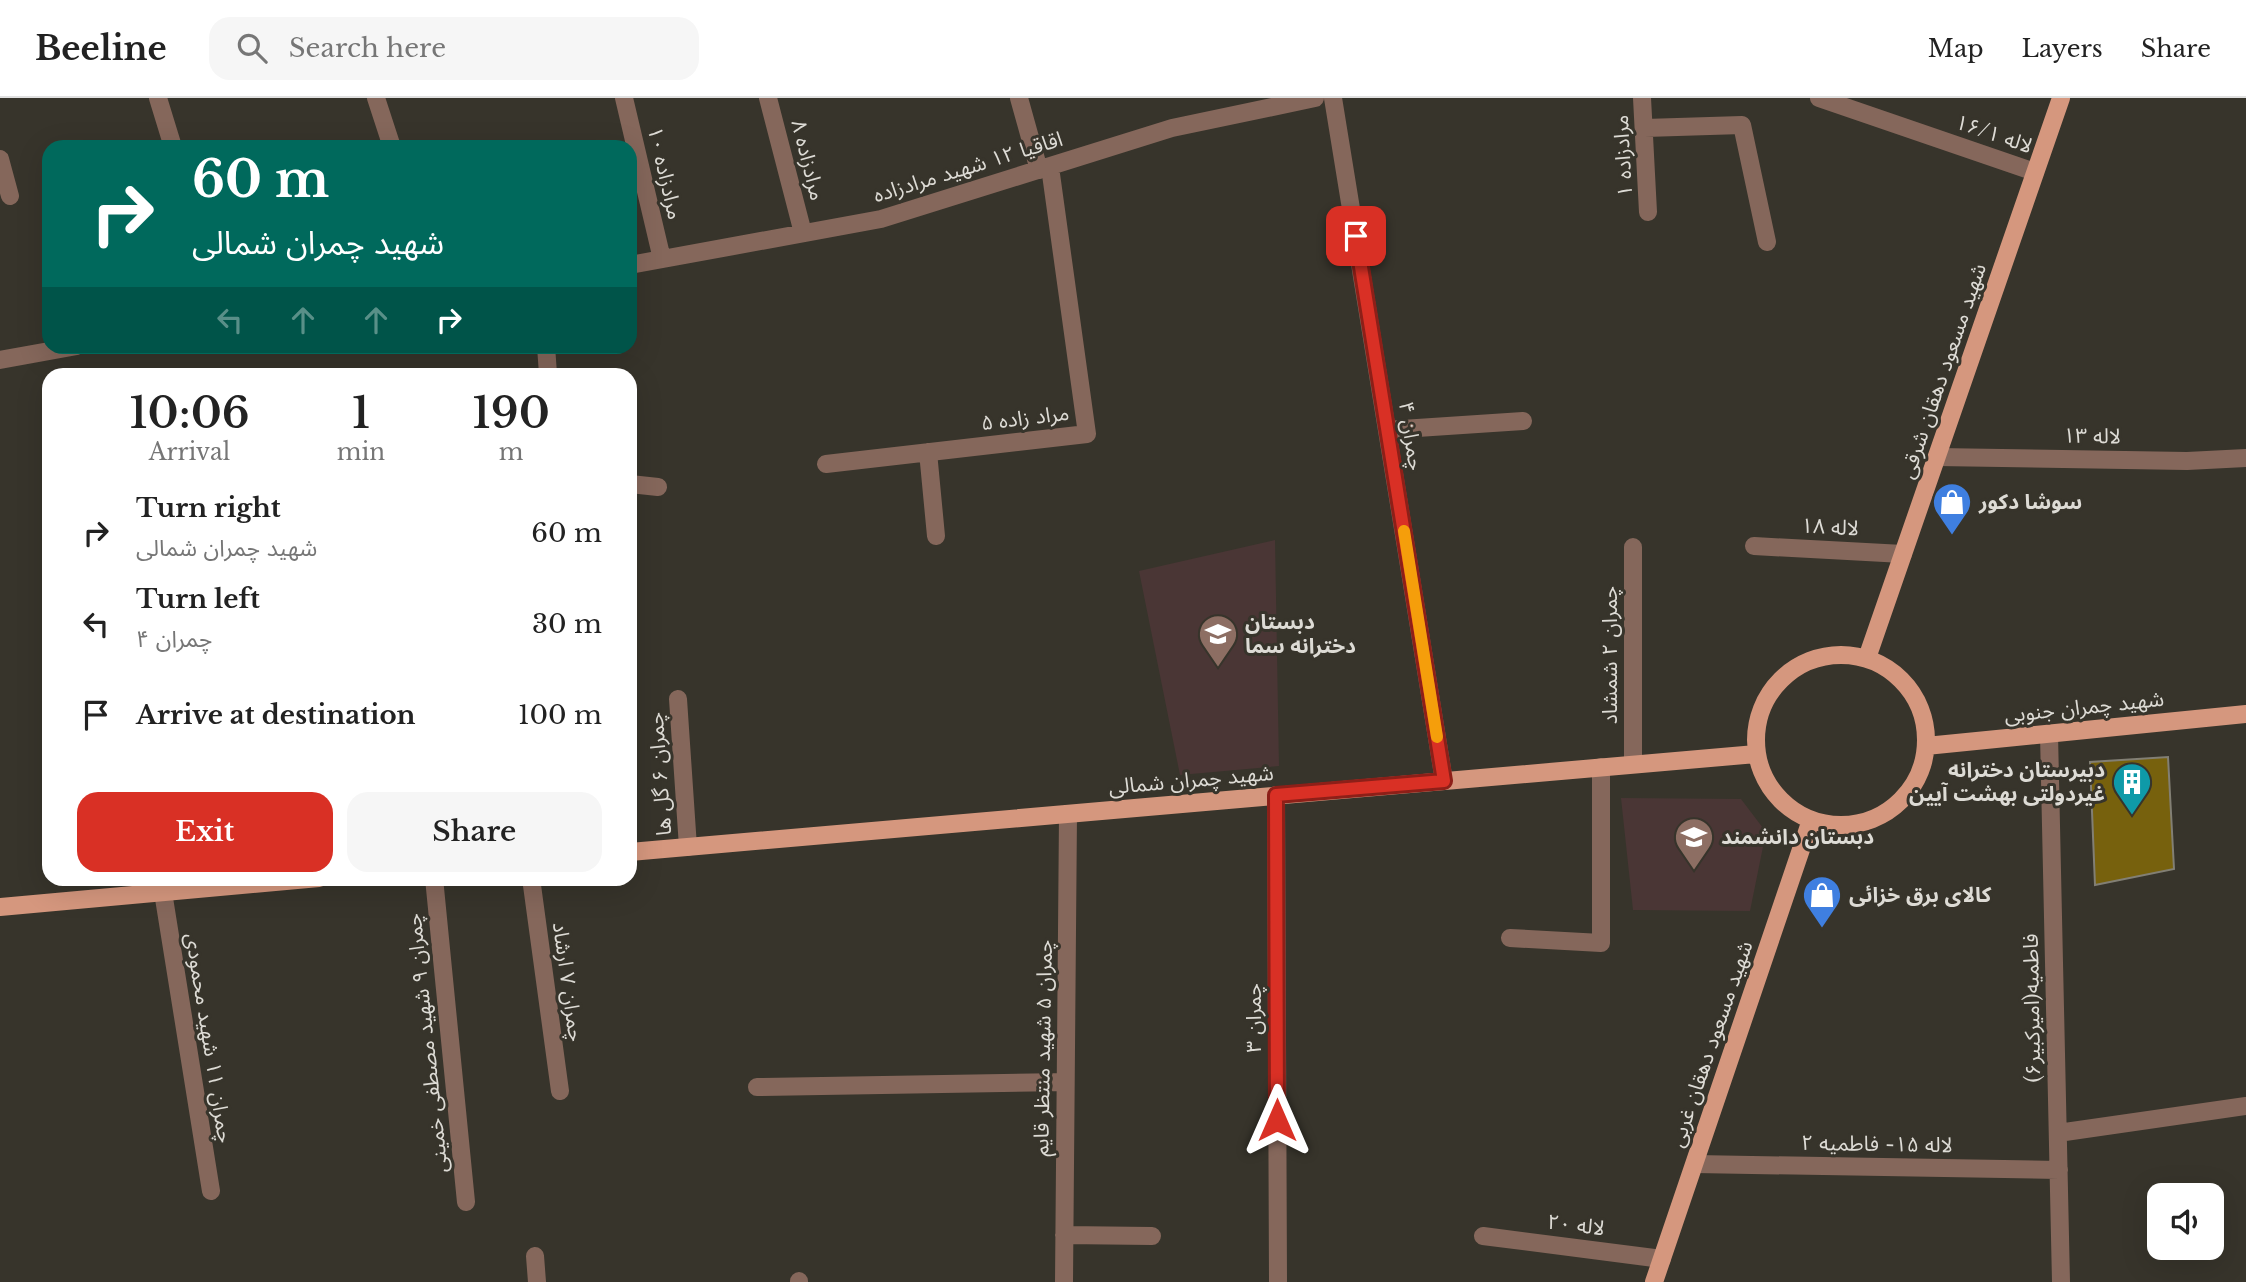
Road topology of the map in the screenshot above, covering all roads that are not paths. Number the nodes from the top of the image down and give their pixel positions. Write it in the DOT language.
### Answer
graph roads {
  1 [pos="158,98"];
  2 [pos="376,98"];
  3 [pos="624,98"];
  4 [pos="768,98"];
  5 [pos="1019,98"];
  6 [pos="1315,98"];
  7 [pos="1333,98"];
  8 [pos="1642,98"];
  9 [pos="1819,98"];
  10 [pos="2061,98"];
  11 [pos="1645,128"];
  12 [pos="171,140"];
  13 [pos="390,140"];
  14 [pos="634,140"];
  15 [pos="637,153"];
  16 [pos="0,159"];
  17 [pos="1044,168"];
  18 [pos="2035,172"];
  19 [pos="10,196"];
  20 [pos="1648,212"];
  21 [pos="803,233"];
  22 [pos="1767,242"];
  23 [pos="662,259"];
  24 [pos="637,264"];
  25 [pos="42,352"];
  26 [pos="0,360"];
  27 [pos="1523,421"];
  28 [pos="1387,430"];
  29 [pos="928,452"];
  30 [pos="1937,457"];
  31 [pos="2246,458"];
  32 [pos="826,464"];
  33 [pos="637,485"];
  34 [pos="658,487"];
  35 [pos="936,536"];
  36 [pos="1754,546"];
  37 [pos="1633,547"];
  38 [pos="1903,554"];
  39 [pos="1867,658"];
  40 [pos="678,699"];
  41 [pos="2246,714"];
  42 [pos="2049,734"];
  43 [pos="1926,746"];
  44 [pos="1756,754"];
  45 [pos="1633,764"];
  46 [pos="1601,767"];
  47 [pos="1444,781"];
  48 [pos="1276,795"];
  49 [pos="1068,814"];
  50 [pos="1811,820"];
  51 [pos="688,847"];
  52 [pos="637,851"];
  53 [pos="230,886"];
  54 [pos="435,886"];
  55 [pos="532,886"];
  56 [pos="163,892"];
  57 [pos="0,907"];
  58 [pos="1510,938"];
  59 [pos="1065,1082"];
  60 [pos="757,1087"];
  61 [pos="560,1091"];
  62 [pos="2246,1106"];
  63 [pos="2058,1133"];
  64 [pos="1695,1164"];
  65 [pos="2059,1170"];
  66 [pos="211,1191"];
  67 [pos="466,1202"];
  68 [pos="1064,1235"];
  69 [pos="1152,1236"];
  70 [pos="1483,1236"];
  71 [pos="535,1256"];
  72 [pos="1662,1259"];
  73 [pos="537,1282"];
  74 [pos="1064,1282"];
  75 [pos="1278,1282"];
  76 [pos="1654,1282"];
  77 [pos="2061,1282"];
  1 -- 12 [label="street"];
  2 -- 13 [label="street"];
  3 -- 14 [label="street, مرادزاده ۱۰"];
  4 -- 21 [label="street, مرادزاده ۸"];
  5 -- 17 [label="street"];
  6 -- 17 [label="street, اقاقیا ۱۲ شهید مرادزاده"];
  7 -- 28 [label="street, چمران ۴"];
  8 -- 11 [label="street, مرادزاده ۱"];
  9 -- 18 [label="street, لاله ۱۶/۱"];
  10 -- 18 [label="main road, شهید مسعود دهقان شرقی"];
  11 -- 20 [label="street, مرادزاده ۱"];
  11 -- 22 [label="street"];
  15 -- 23 [label="street, مرادزاده ۱۰"];
  16 -- 19 [label="street"];
  17 -- 21 [label="street, اقاقیا ۱۲ شهید مرادزاده"];
  17 -- 29 [label="street, مراد زاده ۵"];
  18 -- 30 [label="main road, شهید مسعود دهقان شرقی"];
  21 -- 23 [label="street, اقاقیا ۱۲ شهید مرادزاده"];
  23 -- 24 [label="street, اقاقیا ۱۲ شهید مرادزاده"];
  25 -- 26 [label="street"];
  27 -- 28 [label="street"];
  28 -- 47 [label="street, چمران ۴"];
  29 -- 32 [label="street, مراد زاده ۵"];
  29 -- 35 [label="street"];
  30 -- 31 [label="street, لاله ۱۳"];
  30 -- 38 [label="main road, شهید مسعود دهقان شرقی"];
  33 -- 34 [label="street"];
  36 -- 38 [label="street, لاله ۱۸"];
  37 -- 45 [label="street, چمران ۲ شمشاد"];
  38 -- 39 [label="main road, شهید مسعود دهقان شرقی"];
  39 -- 43 [label="main road"];
  39 -- 44 [label="main road"];
  40 -- 51 [label="street, چمران ۶ گل ها"];
  41 -- 42 [label="main road, شهید چمران جنوبی"];
  42 -- 43 [label="main road, شهید چمران جنوبی"];
  42 -- 63 [label="street, فاطمیه(امیرکبیر۶)"];
  43 -- 50 [label="main road"];
  44 -- 45 [label="main road, شهید چمران شمالی"];
  44 -- 50 [label="main road"];
  45 -- 46 [label="main road, شهید چمران شمالی"];
  46 -- 47 [label="main road, شهید چمران شمالی"];
  46 -- 58 [label="street"];
  47 -- 48 [label="main road, شهید چمران شمالی"];
  48 -- 49 [label="main road, شهید چمران شمالی"];
  48 -- 75 [label="street, چمران ۳"];
  49 -- 51 [label="main road, شهید چمران شمالی"];
  49 -- 59 [label="street, چمران ۵ شهید منتظر قایم"];
  50 -- 64 [label="main road, شهید مسعود دهقان غربی"];
  51 -- 52 [label="main road, شهید چمران شمالی"];
  53 -- 56 [label="main road"];
  54 -- 67 [label="street, چمران ۹ شهید مصطفی خمینی"];
  55 -- 61 [label="street, چمران ۷ ارشاد"];
  56 -- 57 [label="main road"];
  56 -- 66 [label="street, چمران ۱۱ شهید محمودی"];
  59 -- 60 [label="street"];
  59 -- 68 [label="street, چمران ۵ شهید منتظر قایم"];
  62 -- 63 [label="street"];
  63 -- 65 [label="street, فاطمیه(امیرکبیر۶)"];
  64 -- 65 [label="street, لاله ۱۵- فاطمیه ۲"];
  64 -- 72 [label="main road, شهید مسعود دهقان غربی"];
  65 -- 77 [label="street, فاطمیه(امیرکبیر۶)"];
  68 -- 69 [label="street"];
  68 -- 74 [label="street, چمران ۵ شهید منتظر قایم"];
  70 -- 72 [label="street, لاله ۲۰"];
  71 -- 73 [label="street"];
  72 -- 76 [label="main road, شهید مسعود دهقان غربی"];
}
